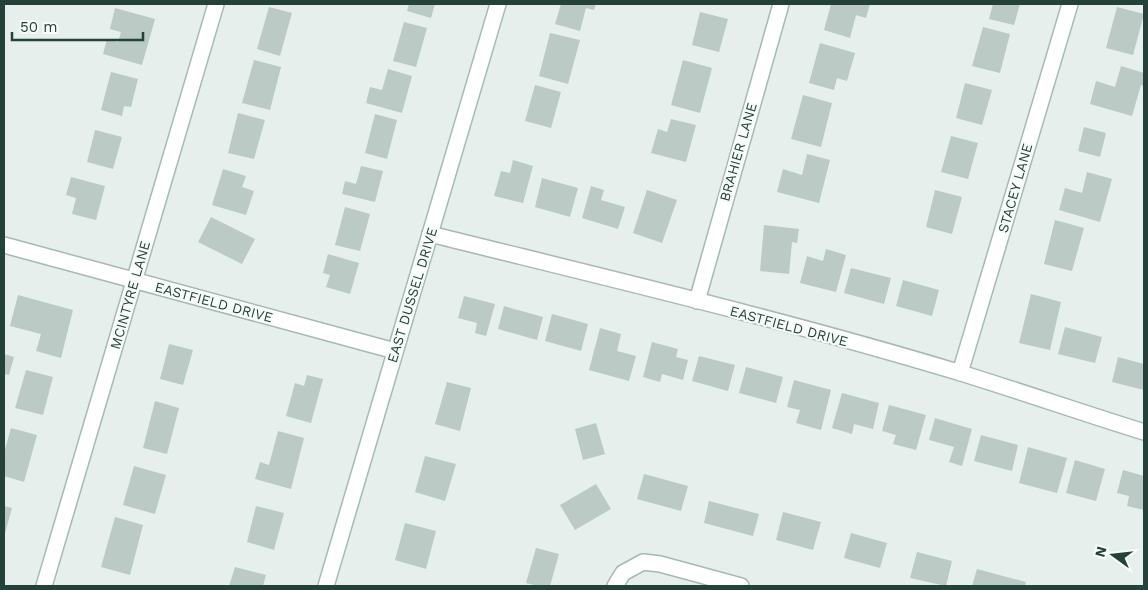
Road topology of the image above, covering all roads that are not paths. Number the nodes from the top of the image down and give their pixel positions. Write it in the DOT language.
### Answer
graph roads {
  1 [pos="216,4"];
  2 [pos="498,4"];
  3 [pos="780,4"];
  4 [pos="1070,4"];
  5 [pos="430,234"];
  6 [pos="4,245"];
  7 [pos="134,281"];
  8 [pos="697,301"];
  9 [pos="395,351"];
  10 [pos="960,373"];
  11 [pos="1144,432"];
  12 [pos="44,586"];
  13 [pos="326,586"];
  14 [pos="615,586"];
  15 [pos="742,586"];
  1 -- 7 [label="street, MCINTYRE LANE"];
  2 -- 5 [label="street, EAST DUSSEL DRIVE"];
  3 -- 8 [label="street, BRAHIER LANE"];
  4 -- 10 [label="street, STACEY LANE"];
  5 -- 8 [label="street, EASTFIELD DRIVE"];
  5 -- 9 [label="street, EAST DUSSEL DRIVE"];
  6 -- 7 [label="street, EASTFIELD DRIVE"];
  7 -- 9 [label="street, EASTFIELD DRIVE"];
  7 -- 12 [label="street, MCINTYRE LANE"];
  8 -- 10 [label="street, EASTFIELD DRIVE"];
  9 -- 13 [label="street, EAST DUSSEL DRIVE"];
  10 -- 11 [label="street, EASTFIELD DRIVE"];
  14 -- 15 [label="street"];
}
